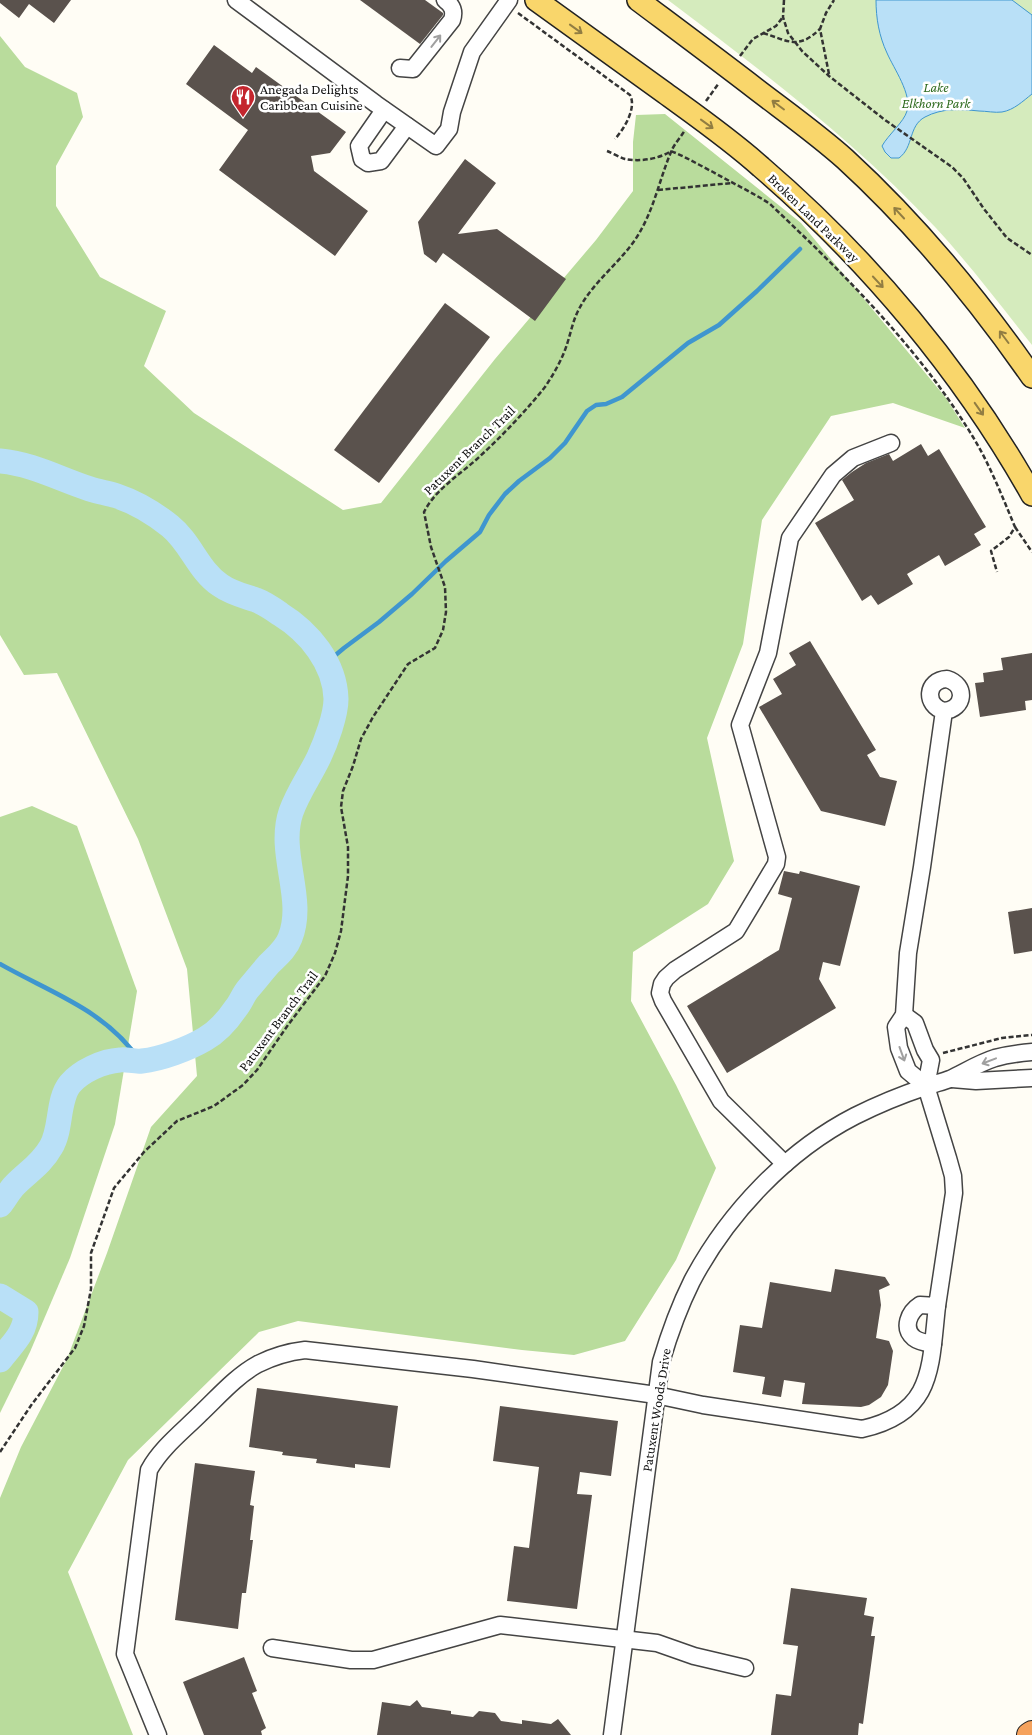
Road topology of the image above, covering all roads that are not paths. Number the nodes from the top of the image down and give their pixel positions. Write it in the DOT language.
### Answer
graph roads {
  1 [pos="236,0"];
  2 [pos="445,0"];
  3 [pos="510,0"];
  4 [pos="536,0"];
  5 [pos="638,0"];
  6 [pos="400,68"];
  7 [pos="384,110"];
  8 [pos="407,126"];
  9 [pos="1032,377"];
  10 [pos="891,443"];
  11 [pos="1032,495"];
  12 [pos="944,711"];
  13 [pos="904,1015"];
  14 [pos="1032,1052"];
  15 [pos="1032,1078"];
  16 [pos="949,1079"];
  17 [pos="926,1086"];
  18 [pos="786,1164"];
  19 [pos="937,1306"];
  20 [pos="933,1344"];
  21 [pos="656,1395"];
  22 [pos="624,1640"];
  23 [pos="272,1648"];
  24 [pos="745,1668"];
  25 [pos="158,1735"];
  26 [pos="612,1735"];
  1 -- 7 [label="street"];
  6 -- 2 [label="street, one-way"];
  3 -- 8 [label="street"];
  4 -- 11 [label="main road, Broken Land Parkway, one-way"];
  9 -- 5 [label="main road, one-way"];
  7 -- 8 [label="street"];
  7 -- 8 [label="street"];
  10 -- 18 [label="street"];
  12 -- 13 [label="street"];
  13 -- 17 [label="street"];
  13 -- 17 [label="street, one-way"];
  14 -- 16 [label="street, Patuxent Woods Drive, one-way"];
  15 -- 16 [label="street, Patuxent Woods Drive"];
  16 -- 17 [label="street, Patuxent Woods Drive"];
  17 -- 18 [label="street, Patuxent Woods Drive"];
  17 -- 19 [label="street"];
  18 -- 21 [label="street, Patuxent Woods Drive"];
  19 -- 20 [label="street"];
  19 -- 20 [label="street"];
  20 -- 21 [label="street"];
  21 -- 22 [label="street, Patuxent Woods Drive"];
  21 -- 25 [label="street"];
  22 -- 23 [label="street"];
  22 -- 24 [label="street"];
  22 -- 26 [label="street, Patuxent Woods Drive"];
}
